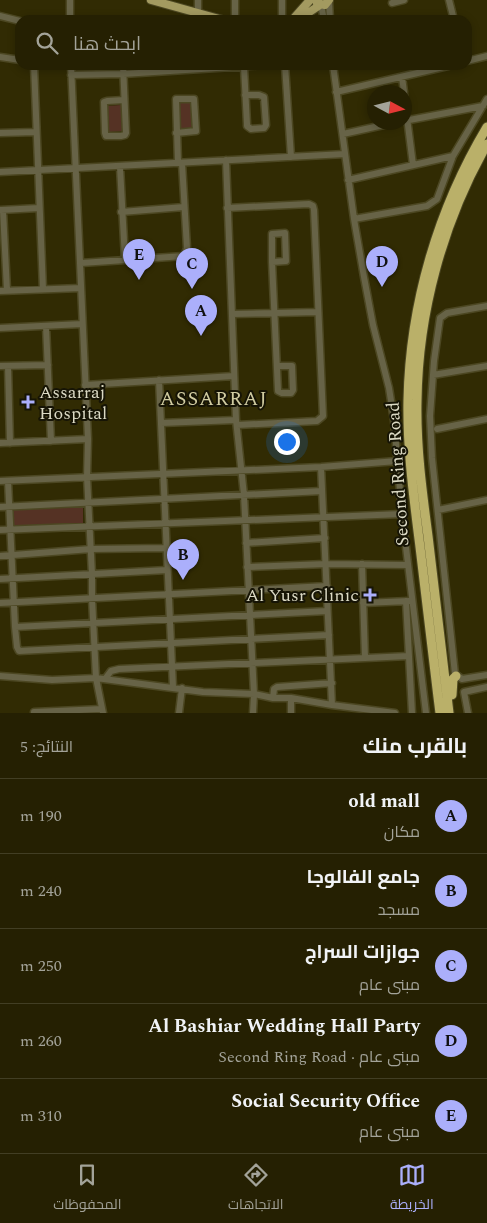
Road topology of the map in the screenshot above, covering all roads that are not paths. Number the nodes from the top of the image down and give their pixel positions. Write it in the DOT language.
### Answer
graph roads {
  1 [pos="70,0"];
  2 [pos="151,0"];
  3 [pos="198,0"];
  4 [pos="235,0"];
  5 [pos="282,0"];
  6 [pos="310,0"];
  7 [pos="329,0"];
  8 [pos="404,0"];
  9 [pos="449,0"];
  10 [pos="318,3"];
  11 [pos="392,3"];
  12 [pos="198,13"];
  13 [pos="70,15"];
  14 [pos="204,15"];
  15 [pos="235,15"];
  16 [pos="282,15"];
  17 [pos="296,15"];
  18 [pos="303,15"];
  19 [pos="322,15"];
  20 [pos="330,15"];
  21 [pos="451,15"];
  22 [pos="0,16"];
  23 [pos="15,20"];
  24 [pos="487,56"];
  25 [pos="0,57"];
  26 [pos="15,59"];
  27 [pos="472,60"];
  28 [pos="34,70"];
  29 [pos="71,70"];
  30 [pos="123,70"];
  31 [pos="138,70"];
  32 [pos="244,70"];
  33 [pos="285,70"];
  34 [pos="334,70"];
  35 [pos="431,70"];
  36 [pos="123,74"];
  37 [pos="71,75"];
  38 [pos="402,77"];
  39 [pos="403,85"];
  40 [pos="336,92"];
  41 [pos="246,95"];
  42 [pos="487,99"];
  43 [pos="124,100"];
  44 [pos="482,106"];
  45 [pos="412,120"];
  46 [pos="487,127"];
  47 [pos="367,129"];
  48 [pos="407,130"];
  49 [pos="36,132"];
  50 [pos="0,133"];
  51 [pos="176,133"];
  52 [pos="343,134"];
  53 [pos="487,144"];
  54 [pos="345,154"];
  55 [pos="453,156"];
  56 [pos="291,158"];
  57 [pos="226,160"];
  58 [pos="180,163"];
  59 [pos="413,165"];
  60 [pos="120,166"];
  61 [pos="76,168"];
  62 [pos="38,170"];
  63 [pos="0,172"];
  64 [pos="348,180"];
  65 [pos="184,207"];
  66 [pos="39,208"];
  67 [pos="227,208"];
  68 [pos="2,210"];
  69 [pos="121,212"];
  70 [pos="354,219"];
  71 [pos="125,259"];
  72 [pos="272,262"];
  73 [pos="81,263"];
  74 [pos="81,288"];
  75 [pos="43,289"];
  76 [pos="4,290"];
  77 [pos="487,306"];
  78 [pos="318,312"];
  79 [pos="274,313"];
  80 [pos="232,314"];
  81 [pos="82,324"];
  82 [pos="46,326"];
  83 [pos="0,328"];
  84 [pos="48,365"];
  85 [pos="0,366"];
  86 [pos="8,366"];
  87 [pos="277,366"];
  88 [pos="487,366"];
  89 [pos="433,375"];
  90 [pos="234,376"];
  91 [pos="159,380"];
  92 [pos="86,385"];
  93 [pos="487,419"];
  94 [pos="237,422"];
  95 [pos="160,423"];
  96 [pos="437,429"];
  97 [pos="88,439"];
  98 [pos="51,441"];
  99 [pos="0,443"];
  100 [pos="10,443"];
  101 [pos="397,461"];
  102 [pos="321,467"];
  103 [pos="240,470"];
  104 [pos="162,474"];
  105 [pos="87,477"];
  106 [pos="0,481"];
  107 [pos="8,481"];
  108 [pos="322,491"];
  109 [pos="244,495"];
  110 [pos="164,499"];
  111 [pos="487,500"];
  112 [pos="88,503"];
  113 [pos="9,506"];
  114 [pos="0,507"];
  115 [pos="438,510"];
  116 [pos="402,514"];
  117 [pos="324,516"];
  118 [pos="244,521"];
  119 [pos="164,523"];
  120 [pos="90,527"];
  121 [pos="0,530"];
  122 [pos="10,530"];
  123 [pos="325,538"];
  124 [pos="246,543"];
  125 [pos="166,548"];
  126 [pos="91,549"];
  127 [pos="12,555"];
  128 [pos="0,556"];
  129 [pos="326,564"];
  130 [pos="362,564"];
  131 [pos="408,565"];
  132 [pos="247,567"];
  133 [pos="167,570"];
  134 [pos="92,574"];
  135 [pos="13,578"];
  136 [pos="0,579"];
  137 [pos="327,586"];
  138 [pos="249,590"];
  139 [pos="168,594"];
  140 [pos="92,598"];
  141 [pos="409,601"];
  142 [pos="14,602"];
  143 [pos="0,603"];
  144 [pos="363,603"];
  145 [pos="328,611"];
  146 [pos="250,614"];
  147 [pos="170,618"];
  148 [pos="93,623"];
  149 [pos="15,627"];
  150 [pos="329,635"];
  151 [pos="251,639"];
  152 [pos="171,643"];
  153 [pos="95,646"];
  154 [pos="409,656"];
  155 [pos="364,658"];
  156 [pos="330,660"];
  157 [pos="252,663"];
  158 [pos="172,666"];
  159 [pos="487,675"];
  160 [pos="0,676"];
  161 [pos="456,676"];
  162 [pos="96,678"];
  163 [pos="105,679"];
  164 [pos="332,683"];
  165 [pos="487,686"];
  166 [pos="172,687"];
  167 [pos="182,688"];
  168 [pos="254,694"];
  169 [pos="273,698"];
  170 [pos="291,698"];
  171 [pos="332,706"];
  172 [pos="102,711"];
  173 [pos="34,712"];
  174 [pos="179,713"];
  175 [pos="253,713"];
  176 [pos="291,713"];
  177 [pos="395,713"];
  178 [pos="412,713"];
  179 [pos="426,713"];
  180 [pos="440,713"];
  181 [pos="450,713"];
  182 [pos="455,713"];
  183 [pos="468,713"];
  1 -- 13 [label="street"];
  2 -- 12 [label="main road"];
  3 -- 12 [label="street"];
  4 -- 15 [label="street"];
  5 -- 16 [label="street"];
  6 -- 17 [label="main road"];
  7 -- 10 [label="main road"];
  7 -- 20 [label="street"];
  8 -- 11 [label="street"];
  9 -- 21 [label="street"];
  10 -- 18 [label="main road"];
  10 -- 19 [label="street"];
  12 -- 14 [label="main road"];
  22 -- 23 [label="street"];
  24 -- 27 [label="street"];
  25 -- 26 [label="street"];
  28 -- 49 [label="street"];
  29 -- 37 [label="street"];
  30 -- 36 [label="street"];
  31 -- 36 [label="street"];
  32 -- 41 [label="street"];
  33 -- 56 [label="street"];
  34 -- 40 [label="street"];
  35 -- 38 [label="street"];
  36 -- 37 [label="street"];
  36 -- 43 [label="street"];
  37 -- 61 [label="street"];
  38 -- 39 [label="street"];
  38 -- 40 [label="street"];
  40 -- 52 [label="street"];
  41 -- 41 [label="street"];
  42 -- 44 [label="street"];
  43 -- 43 [label="street"];
  44 -- 45 [label="street"];
  44 -- 55 [label="street"];
  46 -- 180 [label="highway, Second Ring Road"];
  47 -- 52 [label="street"];
  48 -- 59 [label="street"];
  49 -- 50 [label="street"];
  49 -- 62 [label="street"];
  51 -- 51 [label="street"];
  51 -- 58 [label="street"];
  52 -- 54 [label="street"];
  53 -- 181 [label="highway, Second Ring Road"];
  54 -- 56 [label="street"];
  54 -- 64 [label="street"];
  55 -- 59 [label="street"];
  55 -- 70 [label="street"];
  56 -- 57 [label="street"];
  57 -- 58 [label="street"];
  57 -- 67 [label="street"];
  58 -- 60 [label="street"];
  58 -- 65 [label="street"];
  59 -- 64 [label="street"];
  60 -- 61 [label="street"];
  60 -- 69 [label="street"];
  61 -- 62 [label="street"];
  61 -- 73 [label="street"];
  62 -- 63 [label="street"];
  62 -- 66 [label="street"];
  64 -- 70 [label="street"];
  65 -- 69 [label="street"];
  65 -- 71 [label="street"];
  66 -- 68 [label="street"];
  66 -- 75 [label="street"];
  67 -- 78 [label="street"];
  67 -- 80 [label="street"];
  68 -- 76 [label="street"];
  69 -- 71 [label="street"];
  70 -- 101 [label="street"];
  71 -- 73 [label="street"];
  72 -- 72 [label="street"];
  72 -- 79 [label="street"];
  73 -- 74 [label="street"];
  74 -- 75 [label="street"];
  74 -- 81 [label="street"];
  75 -- 76 [label="street"];
  77 -- 89 [label="street"];
  78 -- 79 [label="street"];
  78 -- 94 [label="street"];
  79 -- 80 [label="street"];
  79 -- 87 [label="street"];
  80 -- 90 [label="street"];
  81 -- 82 [label="street"];
  81 -- 92 [label="street"];
  82 -- 83 [label="street"];
  82 -- 84 [label="street"];
  84 -- 86 [label="street"];
  84 -- 98 [label="street"];
  85 -- 86 [label="street"];
  86 -- 100 [label="street"];
  87 -- 87 [label="street"];
  88 -- 89 [label="street"];
  89 -- 115 [label="street"];
  90 -- 91 [label="street"];
  90 -- 94 [label="street"];
  91 -- 92 [label="street"];
  91 -- 95 [label="street"];
  92 -- 97 [label="street"];
  93 -- 96 [label="street"];
  94 -- 95 [label="street"];
  94 -- 103 [label="street"];
  95 -- 104 [label="street"];
  97 -- 98 [label="street"];
  97 -- 105 [label="street"];
  98 -- 100 [label="street"];
  99 -- 100 [label="street"];
  101 -- 102 [label="street"];
  101 -- 116 [label="street"];
  102 -- 103 [label="street"];
  102 -- 108 [label="street"];
  103 -- 104 [label="street"];
  103 -- 109 [label="street"];
  104 -- 105 [label="street"];
  104 -- 110 [label="street"];
  105 -- 107 [label="street"];
  105 -- 112 [label="street"];
  106 -- 107 [label="street"];
  107 -- 113 [label="street"];
  108 -- 109 [label="street"];
  108 -- 117 [label="street"];
  109 -- 110 [label="street"];
  109 -- 118 [label="street"];
  110 -- 112 [label="street"];
  110 -- 119 [label="street"];
  111 -- 115 [label="street"];
  112 -- 113 [label="street"];
  112 -- 120 [label="street"];
  113 -- 114 [label="street"];
  113 -- 122 [label="street"];
  115 -- 161 [label="street"];
  116 -- 117 [label="street"];
  116 -- 131 [label="street"];
  117 -- 118 [label="street"];
  117 -- 123 [label="street"];
  118 -- 119 [label="street"];
  118 -- 124 [label="street"];
  119 -- 120 [label="street"];
  119 -- 125 [label="street"];
  120 -- 122 [label="street"];
  120 -- 126 [label="street"];
  121 -- 122 [label="street"];
  122 -- 127 [label="street"];
  123 -- 124 [label="street"];
  123 -- 129 [label="street"];
  124 -- 132 [label="street"];
  125 -- 126 [label="street"];
  125 -- 133 [label="street"];
  126 -- 127 [label="street"];
  126 -- 134 [label="street"];
  127 -- 128 [label="street"];
  127 -- 135 [label="street"];
  129 -- 130 [label="street"];
  129 -- 132 [label="street"];
  129 -- 137 [label="street"];
  130 -- 131 [label="street"];
  130 -- 144 [label="street"];
  131 -- 141 [label="street"];
  132 -- 138 [label="street"];
  133 -- 134 [label="street"];
  133 -- 139 [label="street"];
  134 -- 135 [label="street"];
  134 -- 140 [label="street"];
  135 -- 136 [label="street"];
  135 -- 142 [label="street"];
  137 -- 138 [label="street"];
  137 -- 145 [label="street"];
  138 -- 139 [label="street"];
  138 -- 146 [label="street"];
  139 -- 140 [label="street"];
  139 -- 147 [label="street"];
  140 -- 142 [label="street"];
  140 -- 148 [label="street"];
  141 -- 144 [label="street"];
  141 -- 154 [label="street"];
  141 -- 179 [label="street"];
  142 -- 143 [label="street"];
  142 -- 149 [label="street"];
  144 -- 155 [label="street"];
  145 -- 146 [label="street"];
  145 -- 150 [label="street"];
  146 -- 147 [label="street"];
  146 -- 151 [label="street"];
  147 -- 148 [label="street"];
  147 -- 152 [label="street"];
  148 -- 149 [label="street"];
  148 -- 153 [label="street"];
  149 -- 153 [label="street"];
  150 -- 151 [label="street"];
  150 -- 156 [label="street"];
  151 -- 152 [label="street"];
  151 -- 157 [label="street"];
  152 -- 153 [label="street"];
  152 -- 158 [label="street"];
  153 -- 162 [label="street"];
  154 -- 155 [label="street"];
  154 -- 178 [label="street"];
  155 -- 156 [label="street"];
  156 -- 157 [label="street"];
  156 -- 164 [label="street"];
  157 -- 158 [label="street"];
  157 -- 168 [label="street"];
  158 -- 163 [label="street"];
  158 -- 166 [label="street"];
  159 -- 161 [label="street"];
  160 -- 162 [label="street"];
  161 -- 182 [label="highway"];
  162 -- 163 [label="street"];
  162 -- 172 [label="street"];
  163 -- 166 [label="street"];
  164 -- 169 [label="street"];
  164 -- 171 [label="street"];
  165 -- 183 [label="street"];
  166 -- 167 [label="street"];
  167 -- 168 [label="street"];
  167 -- 174 [label="street"];
  168 -- 169 [label="street"];
  168 -- 175 [label="street"];
  169 -- 170 [label="street"];
  170 -- 171 [label="street"];
  170 -- 176 [label="street"];
  171 -- 177 [label="street"];
  172 -- 173 [label="street"];
}
